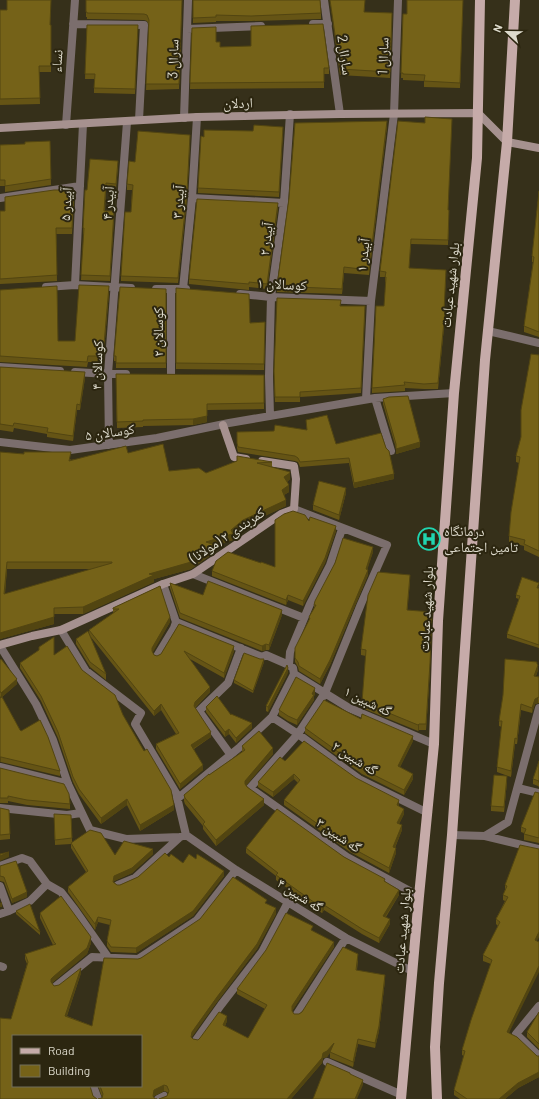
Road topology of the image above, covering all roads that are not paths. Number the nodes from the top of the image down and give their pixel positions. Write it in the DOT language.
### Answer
graph roads {
  1 [pos="75,0"];
  2 [pos="188,0"];
  3 [pos="324,0"];
  4 [pos="398,0"];
  5 [pos="480,0"];
  6 [pos="515,0"];
  7 [pos="73,24"];
  8 [pos="304,24"];
  9 [pos="328,24"];
  10 [pos="265,26"];
  11 [pos="187,29"];
  12 [pos="478,113"];
  13 [pos="290,114"];
  14 [pos="340,114"];
  15 [pos="394,114"];
  16 [pos="196,117"];
  17 [pos="184,118"];
  18 [pos="139,120"];
  19 [pos="127,122"];
  20 [pos="83,124"];
  21 [pos="66,125"];
  22 [pos="0,128"];
  23 [pos="507,142"];
  24 [pos="539,148"];
  25 [pos="80,186"];
  26 [pos="0,198"];
  27 [pos="192,198"];
  28 [pos="284,203"];
  29 [pos="75,286"];
  30 [pos="114,287"];
  31 [pos="38,288"];
  32 [pos="171,289"];
  33 [pos="183,289"];
  34 [pos="197,290"];
  35 [pos="234,294"];
  36 [pos="271,297"];
  37 [pos="371,301"];
  38 [pos="488,331"];
  39 [pos="539,344"];
  40 [pos="0,367"];
  41 [pos="108,374"];
  42 [pos="132,374"];
  43 [pos="171,374"];
  44 [pos="454,393"];
  45 [pos="375,398"];
  46 [pos="366,399"];
  47 [pos="270,416"];
  48 [pos="223,425"];
  49 [pos="0,442"];
  50 [pos="110,445"];
  51 [pos="391,451"];
  52 [pos="294,509"];
  53 [pos="342,529"];
  54 [pos="193,574"];
  55 [pos="163,584"];
  56 [pos="304,618"];
  57 [pos="176,622"];
  58 [pos="61,630"];
  59 [pos="0,646"];
  60 [pos="241,648"];
  61 [pos="157,656"];
  62 [pos="289,665"];
  63 [pos="294,674"];
  64 [pos="325,693"];
  65 [pos="539,708"];
  66 [pos="272,717"];
  67 [pos="298,734"];
  68 [pos="434,744"];
  69 [pos="230,754"];
  70 [pos="0,768"];
  71 [pos="68,784"];
  72 [pos="518,788"];
  73 [pos="539,793"];
  74 [pos="177,798"];
  75 [pos="0,808"];
  76 [pos="81,813"];
  77 [pos="428,813"];
  78 [pos="452,835"];
  79 [pos="183,836"];
  80 [pos="485,836"];
  81 [pos="539,849"];
  82 [pos="0,866"];
  83 [pos="236,870"];
  84 [pos="47,884"];
  85 [pos="118,885"];
  86 [pos="0,886"];
  87 [pos="419,896"];
  88 [pos="288,902"];
  89 [pos="9,911"];
  90 [pos="0,914"];
  91 [pos="346,938"];
  92 [pos="108,958"];
  93 [pos="412,971"];
  94 [pos="56,986"];
  95 [pos="539,1006"];
  96 [pos="297,1014"];
  97 [pos="196,1040"];
  98 [pos="539,1056"];
  99 [pos="327,1062"];
  100 [pos="93,1087"];
  101 [pos="401,1097"];
  102 [pos="98,1099"];
  103 [pos="436,1099"];
  1 -- 7 [label="street, نساء"];
  2 -- 11 [label="street, سارال 3"];
  3 -- 9 [label="street, سارال 2"];
  4 -- 15 [label="street, سارال 1"];
  5 -- 12 [label="main road, بلوار شهید عبادت"];
  6 -- 23 [label="main road"];
  7 -- 18 [label="street"];
  7 -- 21 [label="street, نساء"];
  8 -- 9 [label="street"];
  9 -- 14 [label="street, سارال 2"];
  10 -- 11 [label="street"];
  11 -- 17 [label="street, سارال 3"];
  12 -- 15 [label="street, اردلان"];
  12 -- 23 [label="street"];
  12 -- 44 [label="main road, بلوار شهید عبادت"];
  13 -- 14 [label="street, اردلان"];
  13 -- 16 [label="street, اردلان"];
  13 -- 28 [label="street, آبیدر ۲"];
  14 -- 15 [label="street, اردلان"];
  15 -- 37 [label="street, آبیدر ۱"];
  16 -- 17 [label="street, اردلان"];
  16 -- 27 [label="street, آبیدر ۳"];
  17 -- 18 [label="street, اردلان"];
  18 -- 19 [label="street, اردلان"];
  19 -- 20 [label="street, اردلان"];
  19 -- 30 [label="street, آبیدر ۴"];
  20 -- 21 [label="street, اردلان"];
  20 -- 25 [label="street, آبیدر ۵"];
  21 -- 22 [label="street, اردلان"];
  23 -- 24 [label="street"];
  23 -- 38 [label="main road"];
  25 -- 26 [label="street"];
  25 -- 29 [label="street, آبیدر ۵"];
  27 -- 28 [label="street"];
  27 -- 33 [label="street, آبیدر ۳"];
  28 -- 36 [label="street, آبیدر ۲"];
  29 -- 30 [label="street"];
  29 -- 31 [label="street"];
  30 -- 32 [label="street"];
  30 -- 41 [label="street, کوسالان ۴"];
  32 -- 33 [label="street"];
  32 -- 43 [label="street, کوسالان ۲"];
  33 -- 34 [label="street"];
  35 -- 36 [label="street, کوسالان ۱"];
  36 -- 37 [label="street, کوسالان ۱"];
  36 -- 47 [label="street, آبیدر ۲"];
  37 -- 46 [label="street, آبیدر ۱"];
  38 -- 39 [label="street"];
  38 -- 78 [label="main road"];
  40 -- 41 [label="street"];
  41 -- 42 [label="street"];
  41 -- 50 [label="street, کوسالان ۴"];
  44 -- 45 [label="street, کوسالان ۵"];
  44 -- 68 [label="main road, بلوار شهید عبادت"];
  45 -- 46 [label="street, کوسالان ۵"];
  45 -- 51 [label="street"];
  46 -- 47 [label="street, کوسالان ۵"];
  47 -- 48 [label="street, کوسالان ۵"];
  48 -- 50 [label="street, کوسالان ۵"];
  48 -- 52 [label="street"];
  49 -- 50 [label="street, کوسالان ۵"];
  52 -- 53 [label="street"];
  52 -- 54 [label="street, کمربندی ۲ (مولانا)"];
  53 -- 56 [label="street"];
  53 -- 64 [label="street"];
  54 -- 55 [label="street, کمربندی ۲ (مولانا)"];
  54 -- 56 [label="street"];
  55 -- 57 [label="street"];
  55 -- 58 [label="street, کمربندی ۲ (مولانا)"];
  56 -- 62 [label="street"];
  57 -- 60 [label="street"];
  57 -- 61 [label="street"];
  58 -- 59 [label="street, کمربندی ۲ (مولانا)"];
  58 -- 74 [label="street"];
  59 -- 71 [label="street"];
  60 -- 62 [label="street"];
  60 -- 69 [label="street"];
  62 -- 63 [label="street"];
  63 -- 64 [label="street, گه شبین ۱"];
  63 -- 66 [label="street"];
  64 -- 67 [label="street"];
  64 -- 68 [label="street, گه شبین ۱"];
  65 -- 72 [label="street"];
  66 -- 67 [label="street, گه شبین ۲"];
  66 -- 69 [label="street"];
  67 -- 77 [label="street, گه شبین ۲"];
  67 -- 87 [label="street, گه شبین ۳"];
  68 -- 77 [label="main road, بلوار شهید عبادت"];
  69 -- 74 [label="street"];
  70 -- 71 [label="street"];
  71 -- 76 [label="street"];
  72 -- 73 [label="street"];
  72 -- 80 [label="street"];
  74 -- 79 [label="street"];
  75 -- 76 [label="street"];
  76 -- 79 [label="street"];
  77 -- 87 [label="main road, بلوار شهید عبادت"];
  78 -- 80 [label="street"];
  78 -- 103 [label="main road"];
  79 -- 83 [label="street, گه شبین ۴"];
  79 -- 85 [label="street"];
  80 -- 81 [label="street"];
  82 -- 84 [label="street"];
  83 -- 88 [label="street, گه شبین ۴"];
  83 -- 92 [label="street"];
  84 -- 89 [label="street"];
  84 -- 92 [label="street"];
  86 -- 89 [label="street"];
  87 -- 93 [label="main road, بلوار شهید عبادت"];
  88 -- 91 [label="street, گه شبین ۴"];
  88 -- 97 [label="street"];
  89 -- 90 [label="street"];
  91 -- 93 [label="street, گه شبین ۴"];
  91 -- 96 [label="street"];
  92 -- 94 [label="street"];
  93 -- 101 [label="main road, بلوار شهید عبادت"];
  95 -- 98 [label="street"];
  99 -- 101 [label="street"];
  100 -- 102 [label="street"];
}
